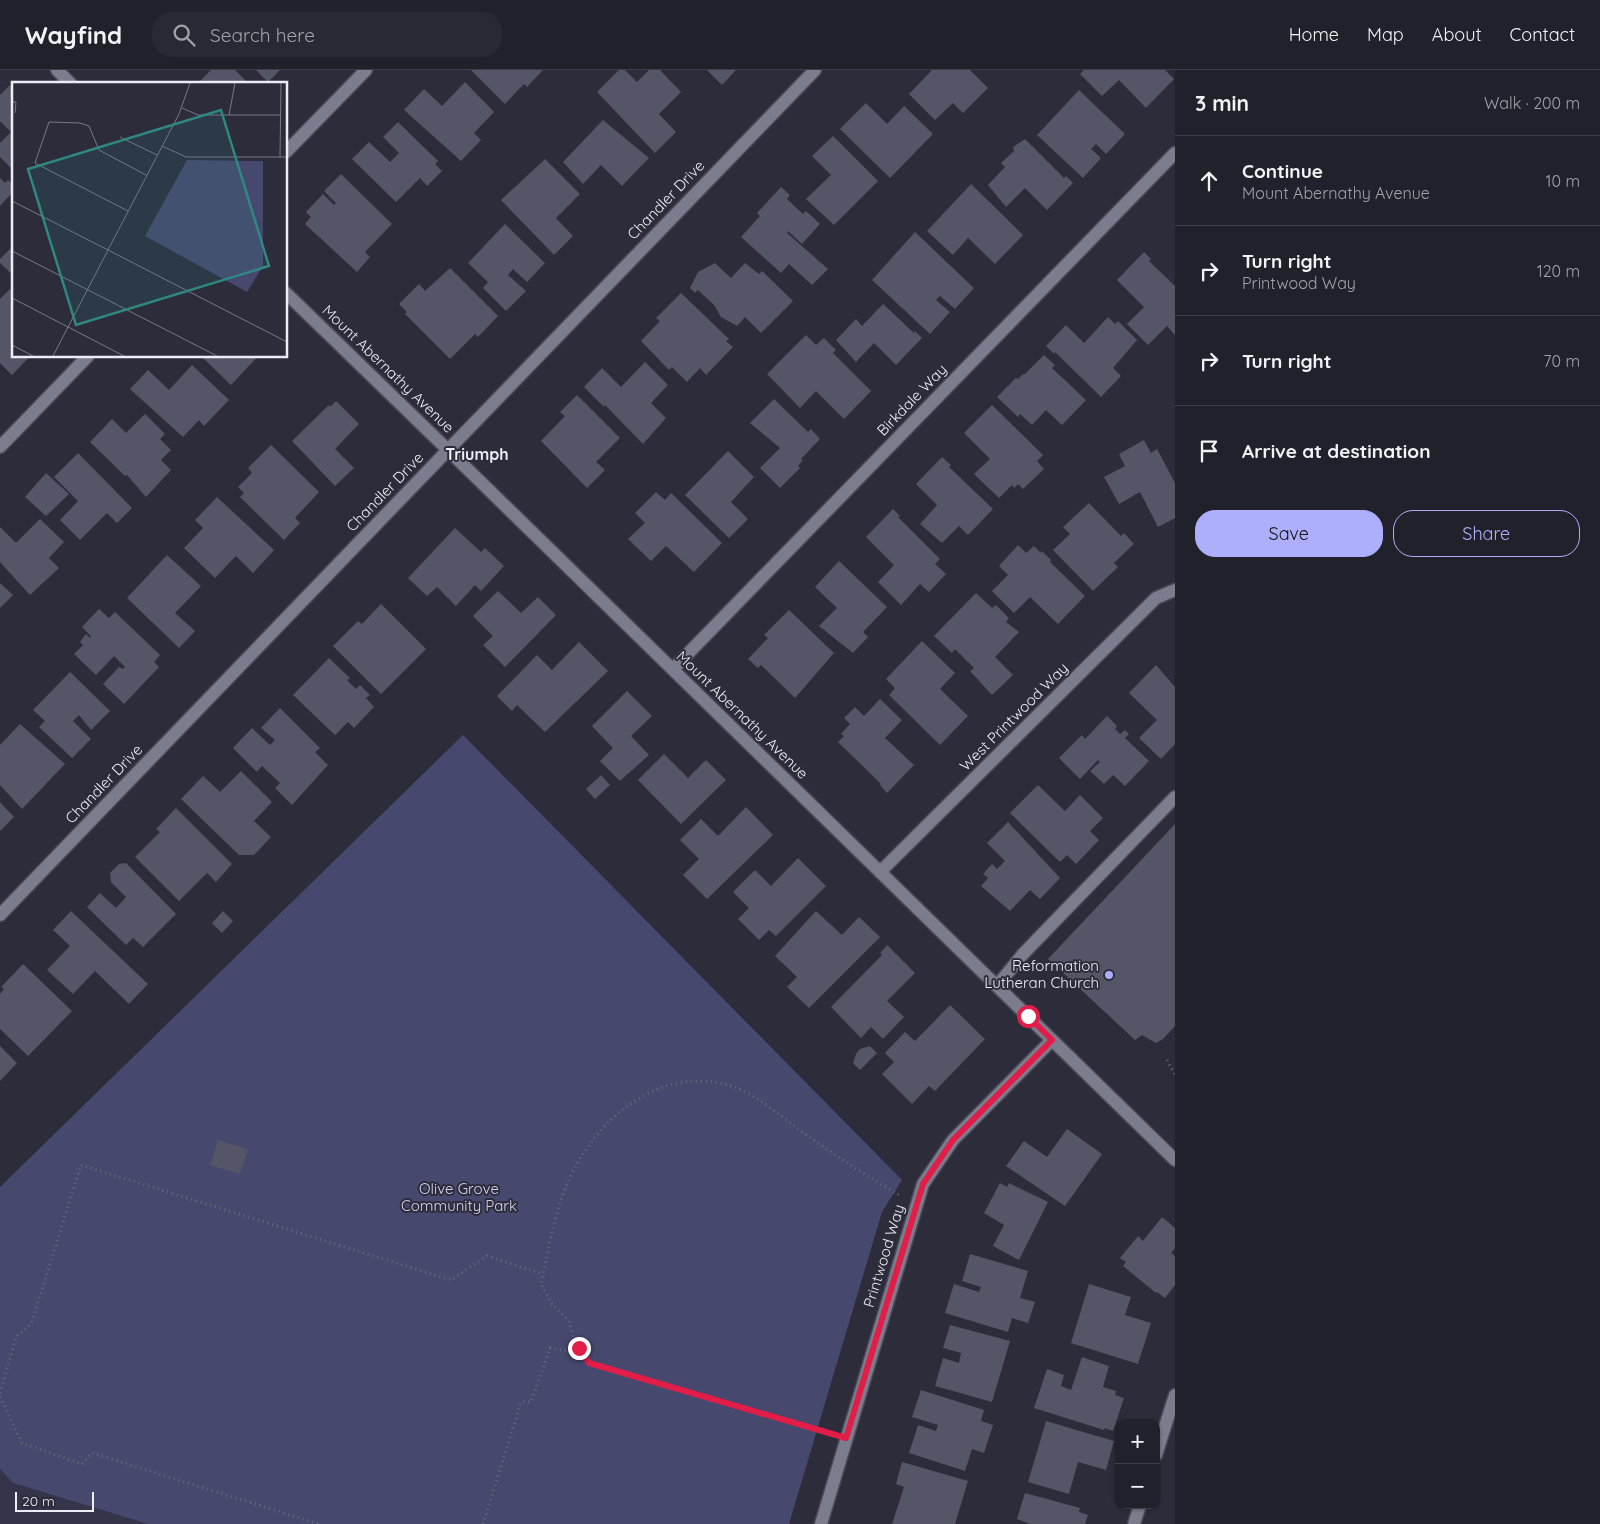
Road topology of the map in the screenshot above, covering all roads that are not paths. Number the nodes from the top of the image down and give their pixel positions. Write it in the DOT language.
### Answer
graph roads {
  1 [pos="57,70"];
  2 [pos="366,70"];
  3 [pos="815,70"];
  4 [pos="69,82"];
  5 [pos="288,150"];
  6 [pos="1175,153"];
  7 [pos="288,295"];
  8 [pos="86,358"];
  9 [pos="0,447"];
  10 [pos="448,450"];
  11 [pos="1175,590"];
  12 [pos="673,670"];
  13 [pos="1175,797"];
  14 [pos="880,872"];
  15 [pos="0,916"];
  16 [pos="997,986"];
  17 [pos="1052,1040"];
  18 [pos="1175,1160"];
  19 [pos="1175,1395"];
  20 [pos="1160,1442"];
  21 [pos="1139,1509"];
  22 [pos="821,1524"];
  23 [pos="1134,1524"];
  1 -- 4 [label="street"];
  2 -- 5 [label="street"];
  3 -- 10 [label="street, Chandler Drive"];
  6 -- 12 [label="street, Birkdale Way"];
  7 -- 10 [label="street, Mount Abernathy Avenue"];
  8 -- 9 [label="street"];
  10 -- 12 [label="street, Mount Abernathy Avenue"];
  10 -- 15 [label="street, Chandler Drive"];
  11 -- 14 [label="street, West Printwood Way"];
  12 -- 14 [label="street, Mount Abernathy Avenue"];
  13 -- 16 [label="street"];
  14 -- 16 [label="street, Mount Abernathy Avenue"];
  16 -- 17 [label="street, Mount Abernathy Avenue"];
  17 -- 18 [label="street, Mount Abernathy Avenue"];
  17 -- 22 [label="street, Printwood Way"];
  19 -- 20 [label="street"];
  21 -- 23 [label="street"];
}
